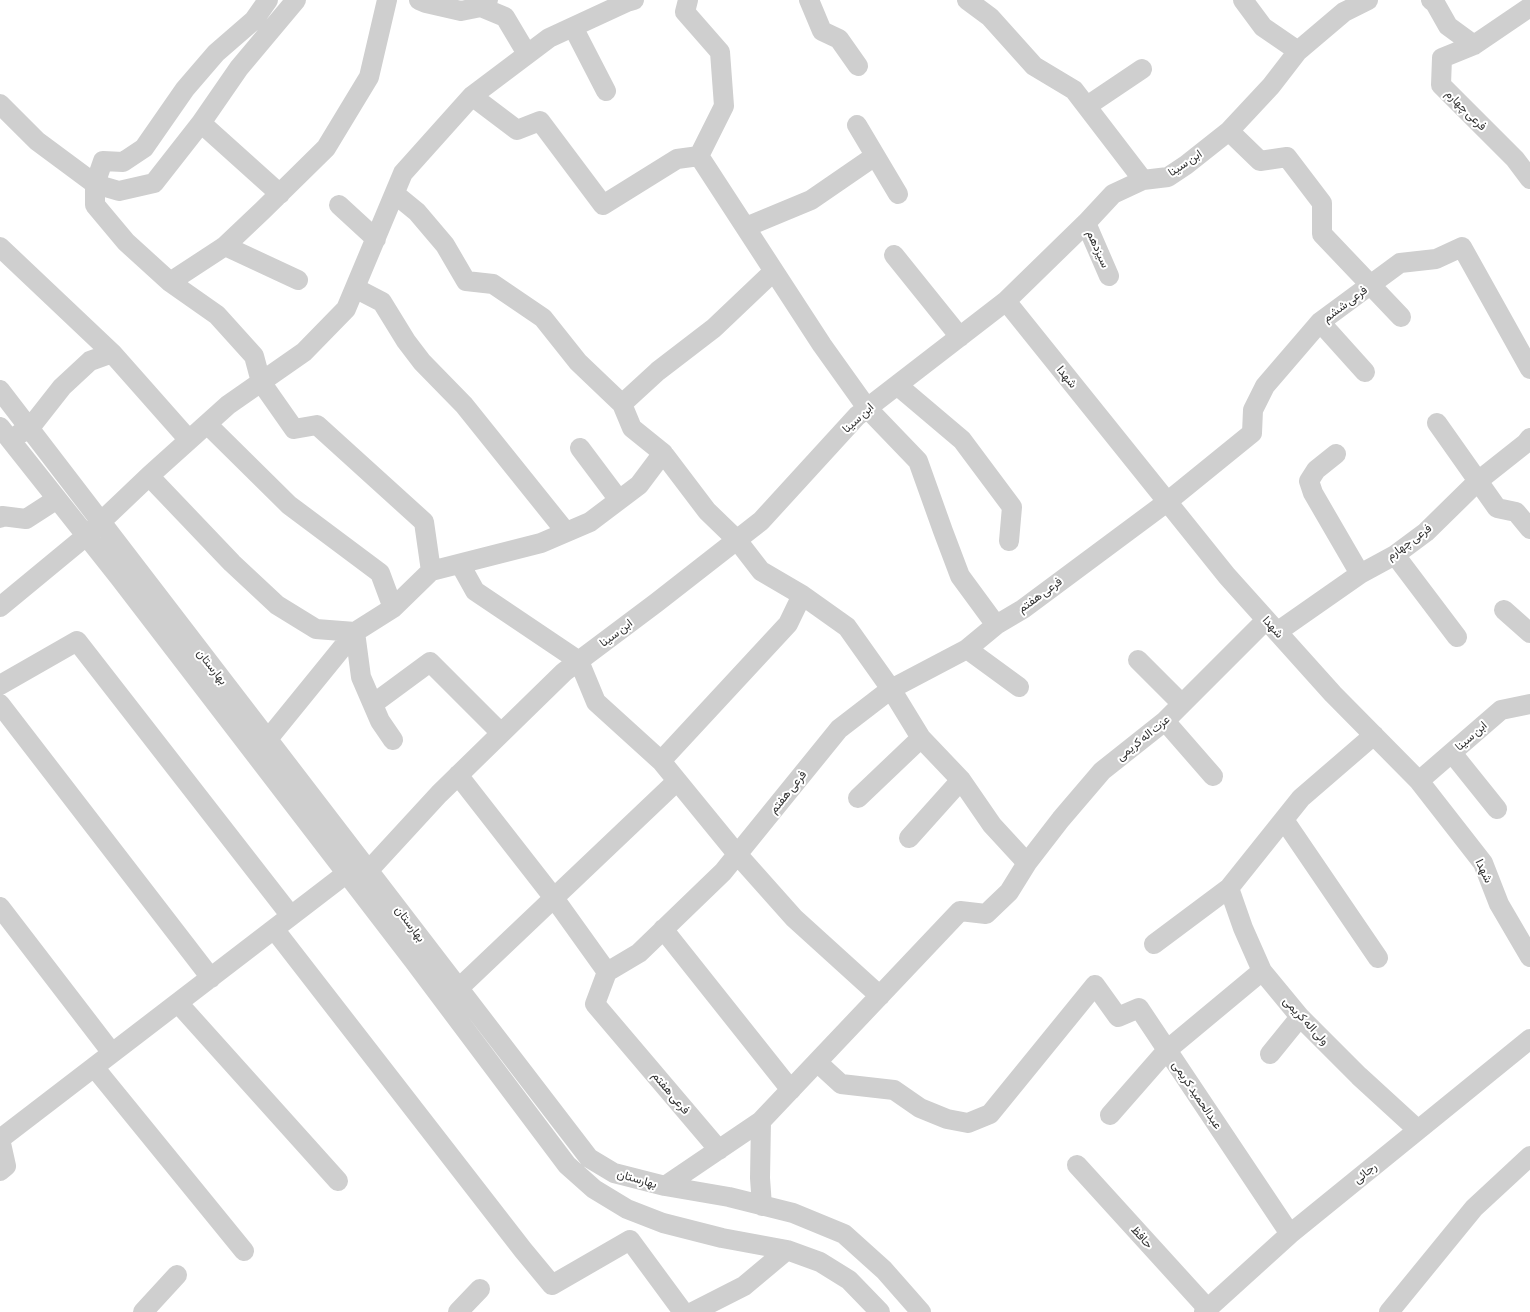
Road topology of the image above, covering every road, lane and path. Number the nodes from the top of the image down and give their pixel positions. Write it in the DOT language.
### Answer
graph roads {
  1 [pos="268,0"];
  2 [pos="296,0"];
  3 [pos="387,0"];
  4 [pos="419,0"];
  5 [pos="634,0"];
  6 [pos="688,0"];
  7 [pos="809,0"];
  8 [pos="967,0"];
  9 [pos="1243,0"];
  10 [pos="1368,0"];
  11 [pos="1431,0"];
  12 [pos="484,4"];
  13 [pos="1530,7"];
  14 [pos="573,27"];
  15 [pos="1474,45"];
  16 [pos="1298,51"];
  17 [pos="527,54"];
  18 [pos="858,66"];
  19 [pos="1142,69"];
  20 [pos="606,91"];
  21 [pos="472,96"];
  22 [pos="0,104"];
  23 [pos="1087,106"];
  24 [pos="201,123"];
  25 [pos="857,124"];
  26 [pos="1228,131"];
  27 [pos="699,156"];
  28 [pos="875,156"];
  29 [pos="1530,179"];
  30 [pos="1143,180"];
  31 [pos="94,184"];
  32 [pos="280,194"];
  33 [pos="395,194"];
  34 [pos="898,194"];
  35 [pos="339,205"];
  36 [pos="1086,223"];
  37 [pos="746,227"];
  38 [pos="376,239"];
  39 [pos="225,246"];
  40 [pos="0,247"];
  41 [pos="894,255"];
  42 [pos="774,271"];
  43 [pos="1109,276"];
  44 [pos="298,280"];
  45 [pos="170,282"];
  46 [pos="1369,286"];
  47 [pos="355,288"];
  48 [pos="1006,301"];
  49 [pos="1400,318"];
  50 [pos="1320,322"];
  51 [pos="960,337"];
  52 [pos="112,353"];
  53 [pos="1530,369"];
  54 [pos="1366,372"];
  55 [pos="261,382"];
  56 [pos="897,385"];
  57 [pos="0,390"];
  58 [pos="622,404"];
  59 [pos="867,408"];
  60 [pos="1437,423"];
  61 [pos="206,424"];
  62 [pos="29,429"];
  63 [pos="5,433"];
  64 [pos="1530,438"];
  65 [pos="190,440"];
  66 [pos="580,448"];
  67 [pos="663,453"];
  68 [pos="1336,454"];
  69 [pos="149,476"];
  70 [pos="1478,481"];
  71 [pos="58,500"];
  72 [pos="619,500"];
  73 [pos="1167,502"];
  74 [pos="0,518"];
  75 [pos="102,523"];
  76 [pos="1530,528"];
  77 [pos="566,532"];
  78 [pos="86,536"];
  79 [pos="737,540"];
  80 [pos="1009,541"];
  81 [pos="1396,555"];
  82 [pos="460,564"];
  83 [pos="431,571"];
  84 [pos="1360,574"];
  85 [pos="802,595"];
  86 [pos="0,607"];
  87 [pos="393,608"];
  88 [pos="1504,610"];
  89 [pos="996,625"];
  90 [pos="1272,626"];
  91 [pos="355,632"];
  92 [pos="1530,632"];
  93 [pos="1457,637"];
  94 [pos="967,649"];
  95 [pos="1138,660"];
  96 [pos="579,661"];
  97 [pos="0,685"];
  98 [pos="1019,687"];
  99 [pos="891,689"];
  100 [pos="0,704"];
  101 [pos="373,704"];
  102 [pos="1182,704"];
  103 [pos="1530,704"];
  104 [pos="1165,721"];
  105 [pos="501,734"];
  106 [pos="1374,735"];
  107 [pos="921,738"];
  108 [pos="268,740"];
  109 [pos="393,740"];
  110 [pos="1452,753"];
  111 [pos="661,761"];
  112 [pos="458,775"];
  113 [pos="1213,776"];
  114 [pos="677,780"];
  115 [pos="961,780"];
  116 [pos="1419,781"];
  117 [pos="858,798"];
  118 [pos="1497,809"];
  119 [pos="1284,820"];
  120 [pos="909,838"];
  121 [pos="738,854"];
  122 [pos="1027,863"];
  123 [pos="369,870"];
  124 [pos="347,873"];
  125 [pos="1229,888"];
  126 [pos="554,898"];
  127 [pos="0,907"];
  128 [pos="292,916"];
  129 [pos="274,929"];
  130 [pos="663,929"];
  131 [pos="1154,944"];
  132 [pos="1530,957"];
  133 [pos="1378,958"];
  134 [pos="1262,971"];
  135 [pos="607,972"];
  136 [pos="211,978"];
  137 [pos="459,988"];
  138 [pos="880,996"];
  139 [pos="178,1003"];
  140 [pos="1300,1017"];
  141 [pos="1530,1039"];
  142 [pos="1167,1050"];
  143 [pos="112,1054"];
  144 [pos="1270,1054"];
  145 [pos="817,1062"];
  146 [pos="94,1067"];
  147 [pos="791,1090"];
  148 [pos="1110,1115"];
  149 [pos="762,1121"];
  150 [pos="0,1130"];
  151 [pos="1418,1130"];
  152 [pos="0,1139"];
  153 [pos="719,1150"];
  154 [pos="1530,1156"];
  155 [pos="1077,1165"];
  156 [pos="0,1171"];
  157 [pos="338,1181"];
  158 [pos="665,1186"];
  159 [pos="762,1206"];
  160 [pos="1290,1234"];
  161 [pos="787,1250"];
  162 [pos="244,1251"];
  163 [pos="177,1276"];
  164 [pos="480,1289"];
  165 [pos="1206,1310"];
  166 [pos="143,1312"];
  167 [pos="458,1312"];
  168 [pos="684,1312"];
  169 [pos="693,1312"];
  170 [pos="880,1312"];
  171 [pos="921,1312"];
  172 [pos="1388,1312"];
  1 -- 31 [label="street"];
  2 -- 24 [label="street"];
  3 -- 32 [label="street"];
  4 -- 12 [label="street"];
  5 -- 14 [label="street"];
  6 -- 27 [label="street"];
  7 -- 18 [label="street"];
  8 -- 23 [label="street"];
  9 -- 16 [label="street"];
  10 -- 16 [label="street, ابن سینا"];
  11 -- 15 [label="street"];
  12 -- 17 [label="street"];
  13 -- 15 [label="street, فرعی چهارم"];
  14 -- 17 [label="street"];
  14 -- 20 [label="street"];
  15 -- 29 [label="street, فرعی چهارم"];
  16 -- 26 [label="street, ابن سینا"];
  17 -- 21 [label="street"];
  19 -- 23 [label="street"];
  21 -- 27 [label="street"];
  21 -- 33 [label="street"];
  22 -- 31 [label="street"];
  23 -- 30 [label="street"];
  24 -- 31 [label="street"];
  24 -- 32 [label="street"];
  25 -- 28 [label="street"];
  26 -- 30 [label="street, ابن سینا"];
  26 -- 46 [label="street"];
  27 -- 37 [label="street"];
  28 -- 34 [label="street"];
  28 -- 37 [label="street"];
  30 -- 36 [label="street, ابن سینا"];
  31 -- 45 [label="street"];
  32 -- 39 [label="street"];
  33 -- 38 [label="street"];
  33 -- 58 [label="street"];
  35 -- 38 [label="street"];
  36 -- 43 [label="street, سیزدهم"];
  36 -- 48 [label="street, ابن سینا"];
  37 -- 42 [label="street"];
  38 -- 47 [label="street"];
  39 -- 44 [label="street"];
  39 -- 45 [label="street"];
  40 -- 52 [label="street"];
  41 -- 51 [label="street"];
  42 -- 58 [label="street"];
  42 -- 59 [label="street"];
  45 -- 55 [label="street"];
  46 -- 49 [label="street"];
  46 -- 50 [label="street, فرعی ششم"];
  46 -- 53 [label="street, فرعی ششم"];
  47 -- 55 [label="street"];
  47 -- 77 [label="street"];
  48 -- 51 [label="street, ابن سینا"];
  48 -- 73 [label="street, شهدا"];
  50 -- 54 [label="street"];
  50 -- 73 [label="street, فرعی ششم"];
  51 -- 56 [label="street, ابن سینا"];
  52 -- 62 [label="street"];
  52 -- 65 [label="street"];
  55 -- 61 [label="street"];
  55 -- 83 [label="street"];
  56 -- 59 [label="street, ابن سینا"];
  56 -- 80 [label="street"];
  57 -- 62 [label="street, بهارستان"];
  58 -- 67 [label="street"];
  59 -- 79 [label="street, ابن سینا"];
  59 -- 89 [label="street"];
  60 -- 70 [label="street"];
  61 -- 65 [label="street"];
  61 -- 87 [label="street"];
  62 -- 63 [label="street"];
  62 -- 75 [label="street, بهارستان"];
  63 -- 71 [label="street, بهارستان"];
  64 -- 70 [label="street, فرعی چهارم"];
  65 -- 69 [label="street"];
  66 -- 72 [label="street"];
  67 -- 72 [label="street"];
  67 -- 79 [label="street"];
  68 -- 84 [label="street"];
  69 -- 75 [label="street"];
  69 -- 91 [label="street"];
  70 -- 76 [label="street"];
  70 -- 81 [label="street, فرعی چهارم"];
  71 -- 74 [label="street"];
  71 -- 78 [label="street, بهارستان"];
  72 -- 77 [label="street"];
  73 -- 89 [label="street, فرعی هفتم"];
  73 -- 90 [label="street, شهدا"];
  75 -- 78 [label="street"];
  75 -- 108 [label="street, بهارستان"];
  77 -- 82 [label="street"];
  78 -- 86 [label="street"];
  78 -- 124 [label="street, بهارستان"];
  79 -- 85 [label="street"];
  79 -- 96 [label="street, ابن سینا"];
  81 -- 84 [label="street, فرعی چهارم"];
  81 -- 93 [label="street"];
  82 -- 83 [label="street"];
  82 -- 96 [label="street"];
  83 -- 87 [label="street"];
  84 -- 90 [label="street, فرعی چهارم"];
  85 -- 99 [label="street"];
  85 -- 111 [label="street"];
  87 -- 91 [label="street"];
  88 -- 92 [label="street"];
  89 -- 94 [label="street, فرعی هفتم"];
  90 -- 102 [label="street, عزت اله کریمی"];
  90 -- 106 [label="street, شهدا"];
  91 -- 101 [label="street"];
  91 -- 108 [label="street"];
  94 -- 98 [label="street"];
  94 -- 99 [label="street, فرعی هفتم"];
  95 -- 102 [label="street"];
  96 -- 105 [label="street, ابن سینا"];
  96 -- 111 [label="street"];
  97 -- 128 [label="street"];
  99 -- 107 [label="street"];
  99 -- 121 [label="street, فرعی هفتم"];
  100 -- 136 [label="street"];
  101 -- 105 [label="street"];
  101 -- 109 [label="street"];
  102 -- 104 [label="street, عزت اله کریمی"];
  103 -- 110 [label="street, ابن سینا"];
  104 -- 113 [label="street"];
  104 -- 122 [label="street, عزت اله کریمی"];
  105 -- 112 [label="street, ابن سینا"];
  106 -- 116 [label="street, شهدا"];
  106 -- 119 [label="street"];
  107 -- 115 [label="street"];
  107 -- 117 [label="street"];
  108 -- 123 [label="street, بهارستان"];
  110 -- 116 [label="street, ابن سینا"];
  110 -- 118 [label="street"];
  111 -- 114 [label="street"];
  112 -- 123 [label="street, ابن سینا"];
  112 -- 126 [label="street"];
  114 -- 121 [label="street"];
  114 -- 126 [label="street"];
  115 -- 120 [label="street"];
  115 -- 122 [label="street"];
  116 -- 132 [label="street, شهدا"];
  119 -- 125 [label="street"];
  119 -- 133 [label="street"];
  121 -- 130 [label="street, فرعی هفتم"];
  121 -- 138 [label="street"];
  122 -- 138 [label="street, عزت اله کریمی"];
  123 -- 137 [label="street, بهارستان"];
  124 -- 128 [label="street"];
  124 -- 161 [label="street, بهارستان"];
  125 -- 131 [label="street"];
  125 -- 134 [label="street, ولی اله کریمی"];
  126 -- 135 [label="street"];
  126 -- 137 [label="street"];
  127 -- 143 [label="street"];
  128 -- 129 [label="street"];
  129 -- 136 [label="street"];
  129 -- 168 [label="street"];
  130 -- 135 [label="street, فرعی هفتم"];
  130 -- 147 [label="street"];
  134 -- 140 [label="street, ولی اله کریمی"];
  134 -- 142 [label="street"];
  135 -- 153 [label="street, فرعی هفتم"];
  136 -- 139 [label="street"];
  137 -- 158 [label="street, بهارستان"];
  138 -- 145 [label="street"];
  139 -- 143 [label="street"];
  139 -- 157 [label="street"];
  140 -- 144 [label="street"];
  140 -- 151 [label="street, ولی اله کریمی"];
  141 -- 151 [label="street, رجائی"];
  142 -- 145 [label="street, عبدالحمید کریمی"];
  142 -- 148 [label="street"];
  142 -- 160 [label="street, عبدالحمید کریمی"];
  143 -- 146 [label="street"];
  145 -- 147 [label="street"];
  146 -- 152 [label="street"];
  146 -- 162 [label="street"];
  147 -- 149 [label="street"];
  149 -- 153 [label="street"];
  149 -- 159 [label="street"];
  150 -- 152 [label="street"];
  151 -- 160 [label="street, رجائی"];
  152 -- 156 [label="street"];
  153 -- 158 [label="street"];
  154 -- 172 [label="street"];
  155 -- 165 [label="street, حافظ"];
  158 -- 159 [label="street, بهارستان"];
  159 -- 171 [label="street, بهارستان"];
  160 -- 165 [label="street, رجائی"];
  161 -- 169 [label="street"];
  161 -- 170 [label="street, بهارستان"];
  163 -- 166 [label="street"];
  164 -- 167 [label="street"];
}
